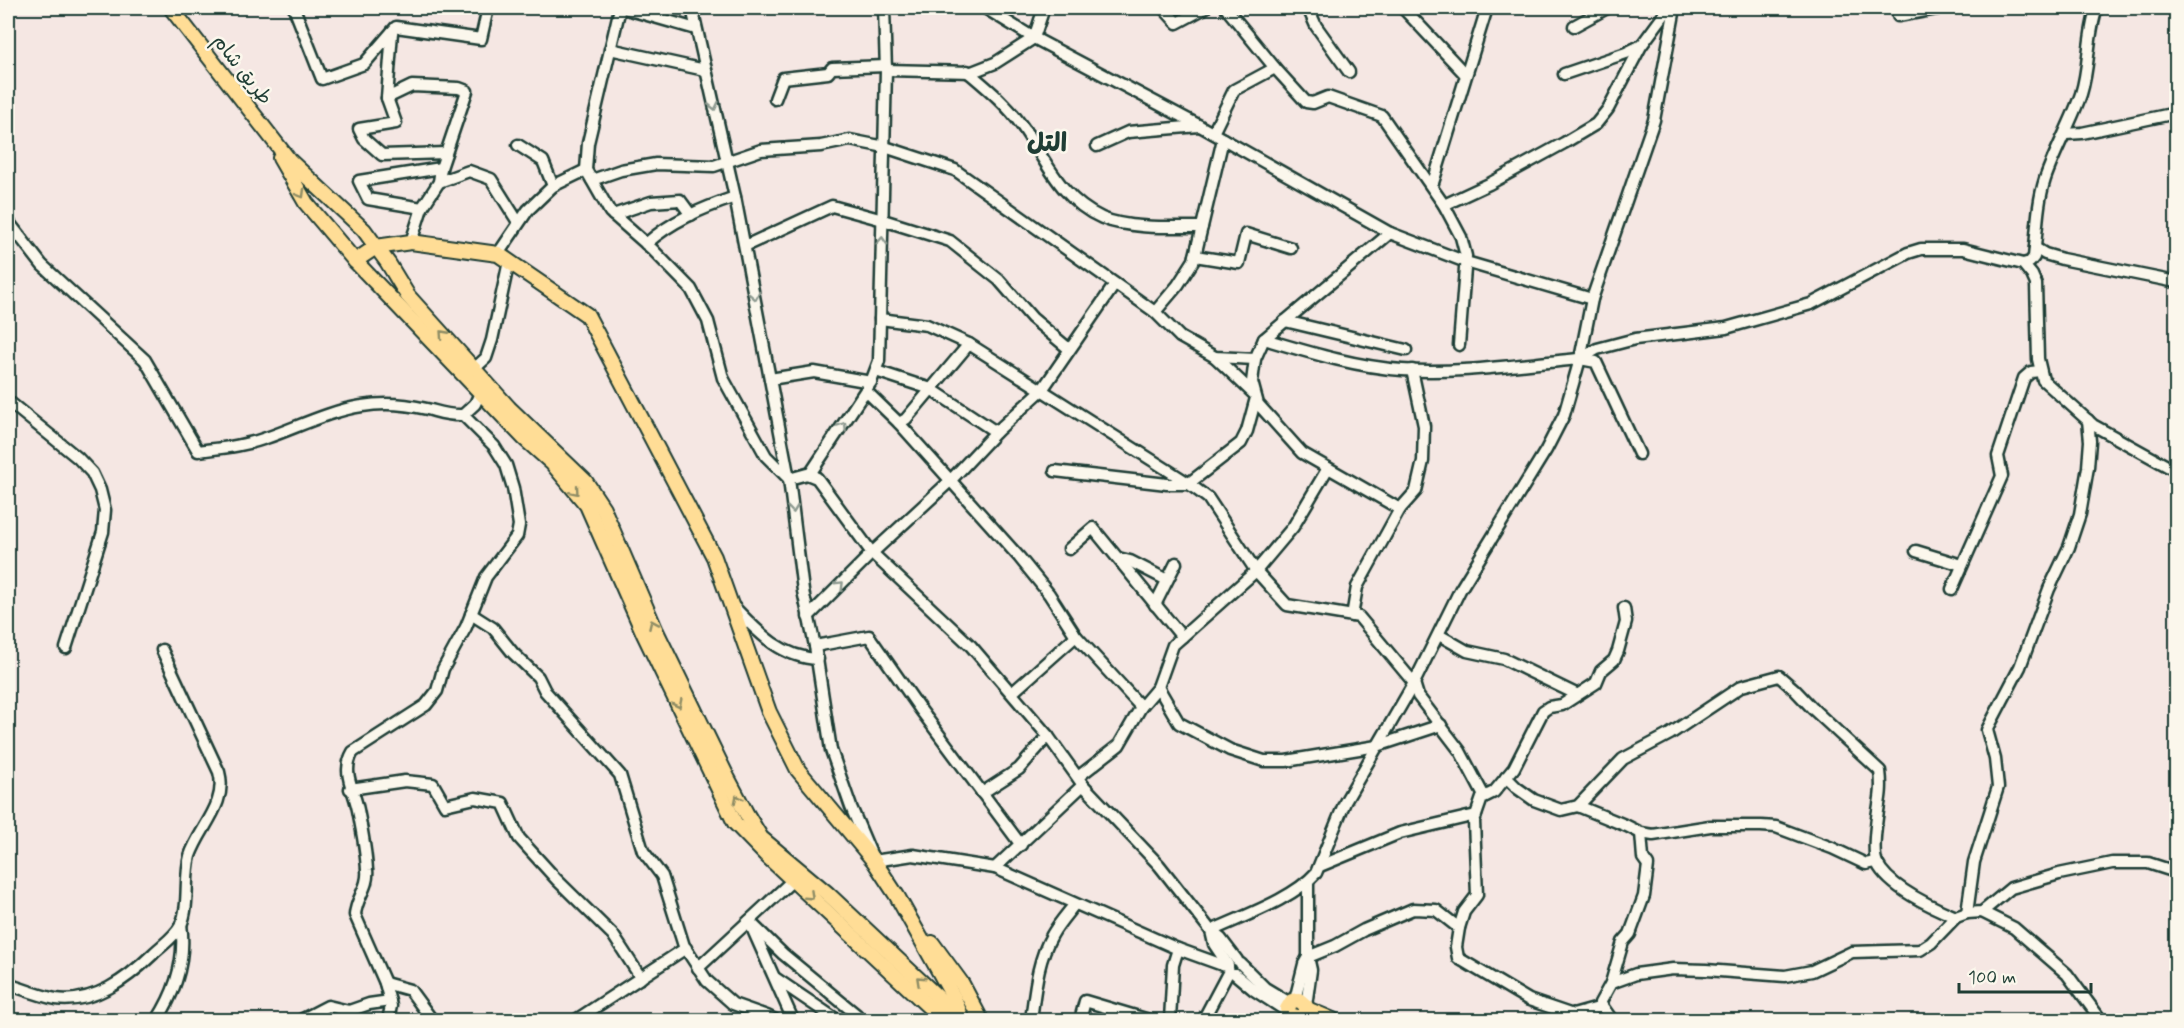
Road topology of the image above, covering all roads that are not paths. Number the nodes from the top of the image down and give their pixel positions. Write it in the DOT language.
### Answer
graph roads {
  1 [pos="171,8"];
  2 [pos="294,8"];
  3 [pos="488,8"];
  4 [pos="621,8"];
  5 [pos="692,8"];
  6 [pos="884,8"];
  7 [pos="985,8"];
  8 [pos="1042,8"];
  9 [pos="1205,8"];
  10 [pos="1226,8"];
  11 [pos="1308,8"];
  12 [pos="1403,8"];
  13 [pos="1487,8"];
  14 [pos="1607,8"];
  15 [pos="1669,8"];
  16 [pos="1675,8"];
  17 [pos="1942,8"];
  18 [pos="2097,8"];
  19 [pos="1166,11"];
  20 [pos="1898,16"];
  21 [pos="1574,26"];
  22 [pos="696,29"];
  23 [pos="392,32"];
  24 [pos="1034,38"];
  25 [pos="1641,46"];
  26 [pos="610,49"];
  27 [pos="886,68"];
  28 [pos="1275,68"];
  29 [pos="705,70"];
  30 [pos="967,71"];
  31 [pos="1349,72"];
  32 [pos="1564,74"];
  33 [pos="1466,75"];
  34 [pos="387,98"];
  35 [pos="775,99"];
  36 [pos="2176,113"];
  37 [pos="261,125"];
  38 [pos="1200,126"];
  39 [pos="2066,134"];
  40 [pos="1218,136"];
  41 [pos="518,145"];
  42 [pos="1097,146"];
  43 [pos="885,147"];
  44 [pos="446,153"];
  45 [pos="727,162"];
  46 [pos="441,168"];
  47 [pos="589,175"];
  48 [pos="439,182"];
  49 [pos="553,186"];
  50 [pos="1432,186"];
  51 [pos="735,197"];
  52 [pos="1444,205"];
  53 [pos="422,208"];
  54 [pos="613,215"];
  55 [pos="691,215"];
  56 [pos="884,219"];
  57 [pos="8,221"];
  58 [pos="518,222"];
  59 [pos="1202,227"];
  60 [pos="1390,233"];
  61 [pos="407,243"];
  62 [pos="646,244"];
  63 [pos="745,246"];
  64 [pos="376,247"];
  65 [pos="1291,248"];
  66 [pos="2035,248"];
  67 [pos="1195,256"];
  68 [pos="503,258"];
  69 [pos="355,261"];
  70 [pos="1466,262"];
  71 [pos="388,263"];
  72 [pos="2023,264"];
  73 [pos="369,275"];
  74 [pos="2176,282"];
  75 [pos="1115,284"];
  76 [pos="1592,299"];
  77 [pos="1155,312"];
  78 [pos="880,319"];
  79 [pos="1285,321"];
  80 [pos="1264,339"];
  81 [pos="969,344"];
  82 [pos="1459,345"];
  83 [pos="1069,349"];
  84 [pos="1406,350"];
  85 [pos="1215,357"];
  86 [pos="1255,359"];
  87 [pos="1580,359"];
  88 [pos="474,369"];
  89 [pos="1412,370"];
  90 [pos="2040,370"];
  91 [pos="876,371"];
  92 [pos="770,379"];
  93 [pos="868,387"];
  94 [pos="931,388"];
  95 [pos="1042,390"];
  96 [pos="481,391"];
  97 [pos="1256,397"];
  98 [pos="8,401"];
  99 [pos="463,415"];
  100 [pos="2088,420"];
  101 [pos="899,423"];
  102 [pos="996,432"];
  103 [pos="1639,454"];
  104 [pos="1328,468"];
  105 [pos="1055,471"];
  106 [pos="2176,471"];
  107 [pos="810,474"];
  108 [pos="789,479"];
  109 [pos="950,481"];
  110 [pos="1188,484"];
  111 [pos="1400,510"];
  112 [pos="1069,549"];
  113 [pos="1916,551"];
  114 [pos="872,553"];
  115 [pos="1118,558"];
  116 [pos="1176,563"];
  117 [pos="1962,565"];
  118 [pos="1256,571"];
  119 [pos="1167,580"];
  120 [pos="1952,589"];
  121 [pos="1155,605"];
  122 [pos="733,607"];
  123 [pos="1624,608"];
  124 [pos="471,614"];
  125 [pos="1352,616"];
  126 [pos="808,617"];
  127 [pos="1438,635"];
  128 [pos="1076,636"];
  129 [pos="1182,637"];
  130 [pos="815,646"];
  131 [pos="66,648"];
  132 [pos="162,650"];
  133 [pos="818,659"];
  134 [pos="1414,683"];
  135 [pos="1158,687"];
  136 [pos="1012,693"];
  137 [pos="1576,694"];
  138 [pos="1141,707"];
  139 [pos="1441,725"];
  140 [pos="1048,736"];
  141 [pos="1377,746"];
  142 [pos="1506,777"];
  143 [pos="1080,781"];
  144 [pos="350,789"];
  145 [pos="982,793"];
  146 [pos="1484,796"];
  147 [pos="1578,806"];
  148 [pos="1476,815"];
  149 [pos="1641,833"];
  150 [pos="1021,845"];
  151 [pos="874,861"];
  152 [pos="1875,862"];
  153 [pos="1320,866"];
  154 [pos="994,868"];
  155 [pos="2176,872"];
  156 [pos="793,880"];
  157 [pos="1308,882"];
  158 [pos="897,896"];
  159 [pos="1074,905"];
  160 [pos="1982,912"];
  161 [pos="1967,913"];
  162 [pos="1956,917"];
  163 [pos="749,921"];
  164 [pos="181,924"];
  165 [pos="1459,928"];
  166 [pos="1211,931"];
  167 [pos="686,948"];
  168 [pos="1178,949"];
  169 [pos="1308,957"];
  170 [pos="1233,967"];
  171 [pos="699,968"];
  172 [pos="774,977"];
  173 [pos="641,978"];
  174 [pos="385,983"];
  175 [pos="1611,983"];
  176 [pos="8,984"];
  177 [pos="390,1001"];
  178 [pos="1602,1007"];
  179 [pos="1298,1013"];
  180 [pos="857,1015"];
  181 [pos="158,1020"];
  182 [pos="301,1020"];
  183 [pos="388,1020"];
  184 [pos="432,1020"];
  185 [pos="576,1020"];
  186 [pos="775,1020"];
  187 [pos="793,1020"];
  188 [pos="837,1020"];
  189 [pos="943,1020"];
  190 [pos="962,1020"];
  191 [pos="981,1020"];
  192 [pos="1031,1020"];
  193 [pos="1080,1020"];
  194 [pos="1147,1020"];
  195 [pos="1170,1020"];
  196 [pos="1203,1020"];
  197 [pos="1333,1020"];
  198 [pos="1612,1020"];
  199 [pos="2101,1020"];
  1 -- 37 [label="main road, طريق شام"];
  2 -- 23 [label="street"];
  3 -- 23 [label="street"];
  4 -- 22 [label="street"];
  4 -- 26 [label="street"];
  5 -- 22 [label="street"];
  6 -- 27 [label="street"];
  7 -- 24 [label="street"];
  8 -- 24 [label="street"];
  9 -- 19 [label="street"];
  10 -- 28 [label="street"];
  11 -- 31 [label="street"];
  12 -- 33 [label="street"];
  13 -- 33 [label="street"];
  14 -- 21 [label="street"];
  15 -- 25 [label="street"];
  16 -- 76 [label="street"];
  17 -- 20 [label="street"];
  18 -- 39 [label="street"];
  22 -- 29 [label="street"];
  23 -- 34 [label="street"];
  24 -- 30 [label="street"];
  24 -- 38 [label="street"];
  25 -- 32 [label="street"];
  25 -- 52 [label="street"];
  26 -- 29 [label="street"];
  26 -- 47 [label="street"];
  27 -- 30 [label="street"];
  27 -- 35 [label="street"];
  27 -- 43 [label="street"];
  28 -- 40 [label="street"];
  28 -- 50 [label="street"];
  29 -- 45 [label="street, one-way"];
  30 -- 59 [label="street"];
  33 -- 50 [label="street"];
  34 -- 44 [label="street"];
  34 -- 44 [label="street"];
  36 -- 39 [label="street"];
  37 -- 64 [label="main road"];
  37 -- 69 [label="main road, one-way"];
  38 -- 40 [label="street"];
  38 -- 42 [label="street"];
  39 -- 66 [label="street"];
  40 -- 59 [label="street"];
  40 -- 60 [label="street"];
  41 -- 49 [label="street"];
  43 -- 45 [label="street"];
  43 -- 56 [label="street"];
  43 -- 75 [label="street"];
  44 -- 46 [label="street"];
  45 -- 47 [label="street"];
  45 -- 51 [label="street"];
  46 -- 48 [label="street"];
  46 -- 53 [label="street"];
  47 -- 49 [label="street"];
  47 -- 54 [label="street"];
  48 -- 53 [label="street"];
  48 -- 58 [label="street"];
  49 -- 58 [label="street"];
  50 -- 52 [label="street"];
  51 -- 55 [label="street"];
  51 -- 63 [label="street"];
  52 -- 70 [label="street"];
  53 -- 61 [label="street"];
  54 -- 55 [label="street"];
  54 -- 62 [label="street"];
  55 -- 62 [label="street"];
  56 -- 63 [label="street"];
  78 -- 56 [label="street, one-way"];
  56 -- 83 [label="street"];
  57 -- 99 [label="street"];
  58 -- 68 [label="street"];
  59 -- 67 [label="street"];
  60 -- 70 [label="street"];
  60 -- 79 [label="street"];
  61 -- 64 [label="main road"];
  61 -- 68 [label="main road"];
  61 -- 71 [label="main road"];
  62 -- 108 [label="street"];
  63 -- 92 [label="street, one-way"];
  64 -- 69 [label="main road"];
  64 -- 71 [label="main road"];
  65 -- 67 [label="street"];
  66 -- 72 [label="street"];
  66 -- 74 [label="street"];
  67 -- 77 [label="street"];
  68 -- 88 [label="street"];
  68 -- 122 [label="main road"];
  69 -- 73 [label="main road"];
  70 -- 76 [label="street"];
  70 -- 82 [label="street"];
  71 -- 73 [label="main road"];
  88 -- 71 [label="main road, one-way"];
  72 -- 87 [label="street"];
  72 -- 90 [label="street"];
  73 -- 96 [label="main road"];
  75 -- 77 [label="street"];
  75 -- 83 [label="street"];
  76 -- 87 [label="street"];
  77 -- 85 [label="street"];
  78 -- 81 [label="street"];
  78 -- 91 [label="street"];
  79 -- 80 [label="street"];
  79 -- 84 [label="street"];
  80 -- 86 [label="street"];
  80 -- 89 [label="street"];
  81 -- 94 [label="street"];
  81 -- 95 [label="street"];
  83 -- 95 [label="street"];
  85 -- 86 [label="street"];
  85 -- 97 [label="street"];
  86 -- 97 [label="street"];
  87 -- 89 [label="street"];
  87 -- 103 [label="street"];
  87 -- 127 [label="street"];
  190 -- 88 [label="main road, one-way"];
  89 -- 111 [label="street"];
  90 -- 100 [label="street"];
  90 -- 117 [label="street"];
  91 -- 93 [label="street"];
  91 -- 94 [label="street"];
  92 -- 93 [label="street"];
  92 -- 108 [label="street"];
  93 -- 101 [label="street"];
  107 -- 93 [label="street, one-way"];
  94 -- 101 [label="street"];
  94 -- 102 [label="street"];
  95 -- 102 [label="street"];
  95 -- 110 [label="street"];
  96 -- 99 [label="street"];
  96 -- 156 [label="main road, one-way"];
  97 -- 104 [label="street"];
  97 -- 110 [label="street"];
  98 -- 131 [label="street"];
  99 -- 124 [label="street"];
  100 -- 106 [label="street"];
  100 -- 161 [label="street"];
  101 -- 109 [label="street"];
  102 -- 109 [label="street"];
  104 -- 111 [label="street"];
  104 -- 118 [label="street"];
  105 -- 110 [label="street"];
  107 -- 108 [label="street"];
  107 -- 114 [label="street"];
  108 -- 126 [label="street, one-way"];
  109 -- 114 [label="street"];
  109 -- 128 [label="street"];
  110 -- 118 [label="street"];
  111 -- 125 [label="street"];
  112 -- 115 [label="street"];
  113 -- 117 [label="street"];
  126 -- 114 [label="street, one-way"];
  114 -- 136 [label="street"];
  115 -- 119 [label="street"];
  115 -- 121 [label="street"];
  116 -- 119 [label="street"];
  117 -- 120 [label="street"];
  118 -- 125 [label="street"];
  118 -- 129 [label="street"];
  119 -- 121 [label="street"];
  121 -- 129 [label="street"];
  122 -- 133 [label="street"];
  122 -- 151 [label="main road"];
  123 -- 137 [label="street"];
  124 -- 144 [label="street"];
  124 -- 167 [label="street"];
  125 -- 134 [label="street"];
  126 -- 130 [label="street"];
  127 -- 134 [label="street"];
  127 -- 137 [label="street"];
  128 -- 136 [label="street"];
  128 -- 138 [label="street"];
  129 -- 135 [label="street"];
  130 -- 133 [label="street"];
  130 -- 145 [label="street"];
  132 -- 164 [label="street"];
  133 -- 151 [label="street"];
  134 -- 139 [label="street"];
  134 -- 141 [label="street"];
  135 -- 138 [label="street"];
  135 -- 141 [label="street"];
  136 -- 140 [label="street"];
  137 -- 142 [label="street"];
  138 -- 143 [label="street"];
  139 -- 141 [label="street"];
  139 -- 146 [label="street"];
  140 -- 143 [label="street"];
  140 -- 145 [label="street"];
  141 -- 153 [label="street"];
  142 -- 146 [label="street"];
  142 -- 147 [label="street"];
  143 -- 150 [label="street"];
  143 -- 166 [label="street"];
  144 -- 173 [label="street"];
  144 -- 174 [label="street"];
  145 -- 150 [label="street"];
  146 -- 148 [label="street"];
  147 -- 149 [label="street"];
  147 -- 152 [label="street"];
  148 -- 153 [label="street"];
  148 -- 165 [label="street"];
  149 -- 152 [label="street"];
  149 -- 175 [label="street"];
  150 -- 154 [label="street"];
  151 -- 154 [label="street"];
  151 -- 158 [label="main road"];
  152 -- 162 [label="street"];
  153 -- 157 [label="street"];
  154 -- 159 [label="street"];
  155 -- 160 [label="street"];
  156 -- 163 [label="street"];
  156 -- 189 [label="main road, one-way"];
  157 -- 166 [label="street"];
  157 -- 169 [label="street"];
  158 -- 190 [label="main road"];
  158 -- 191 [label="main road"];
  159 -- 168 [label="street"];
  159 -- 192 [label="street"];
  160 -- 161 [label="street"];
  160 -- 199 [label="street"];
  161 -- 162 [label="street"];
  162 -- 175 [label="street"];
  163 -- 171 [label="street"];
  163 -- 172 [label="street"];
  163 -- 180 [label="street"];
  164 -- 176 [label="street"];
  164 -- 181 [label="street"];
  165 -- 169 [label="street"];
  165 -- 178 [label="street"];
  166 -- 170 [label="street"];
  167 -- 171 [label="street"];
  167 -- 173 [label="street"];
  168 -- 170 [label="street"];
  168 -- 195 [label="street"];
  169 -- 179 [label="street"];
  170 -- 179 [label="street"];
  170 -- 196 [label="street"];
  171 -- 186 [label="street"];
  172 -- 187 [label="street"];
  172 -- 188 [label="street"];
  173 -- 185 [label="street"];
  174 -- 177 [label="street"];
  174 -- 184 [label="street"];
  175 -- 178 [label="street"];
  177 -- 182 [label="street"];
  177 -- 183 [label="street"];
  178 -- 198 [label="street"];
  179 -- 197 [label="main road"];
  193 -- 194 [label="street"];
}
